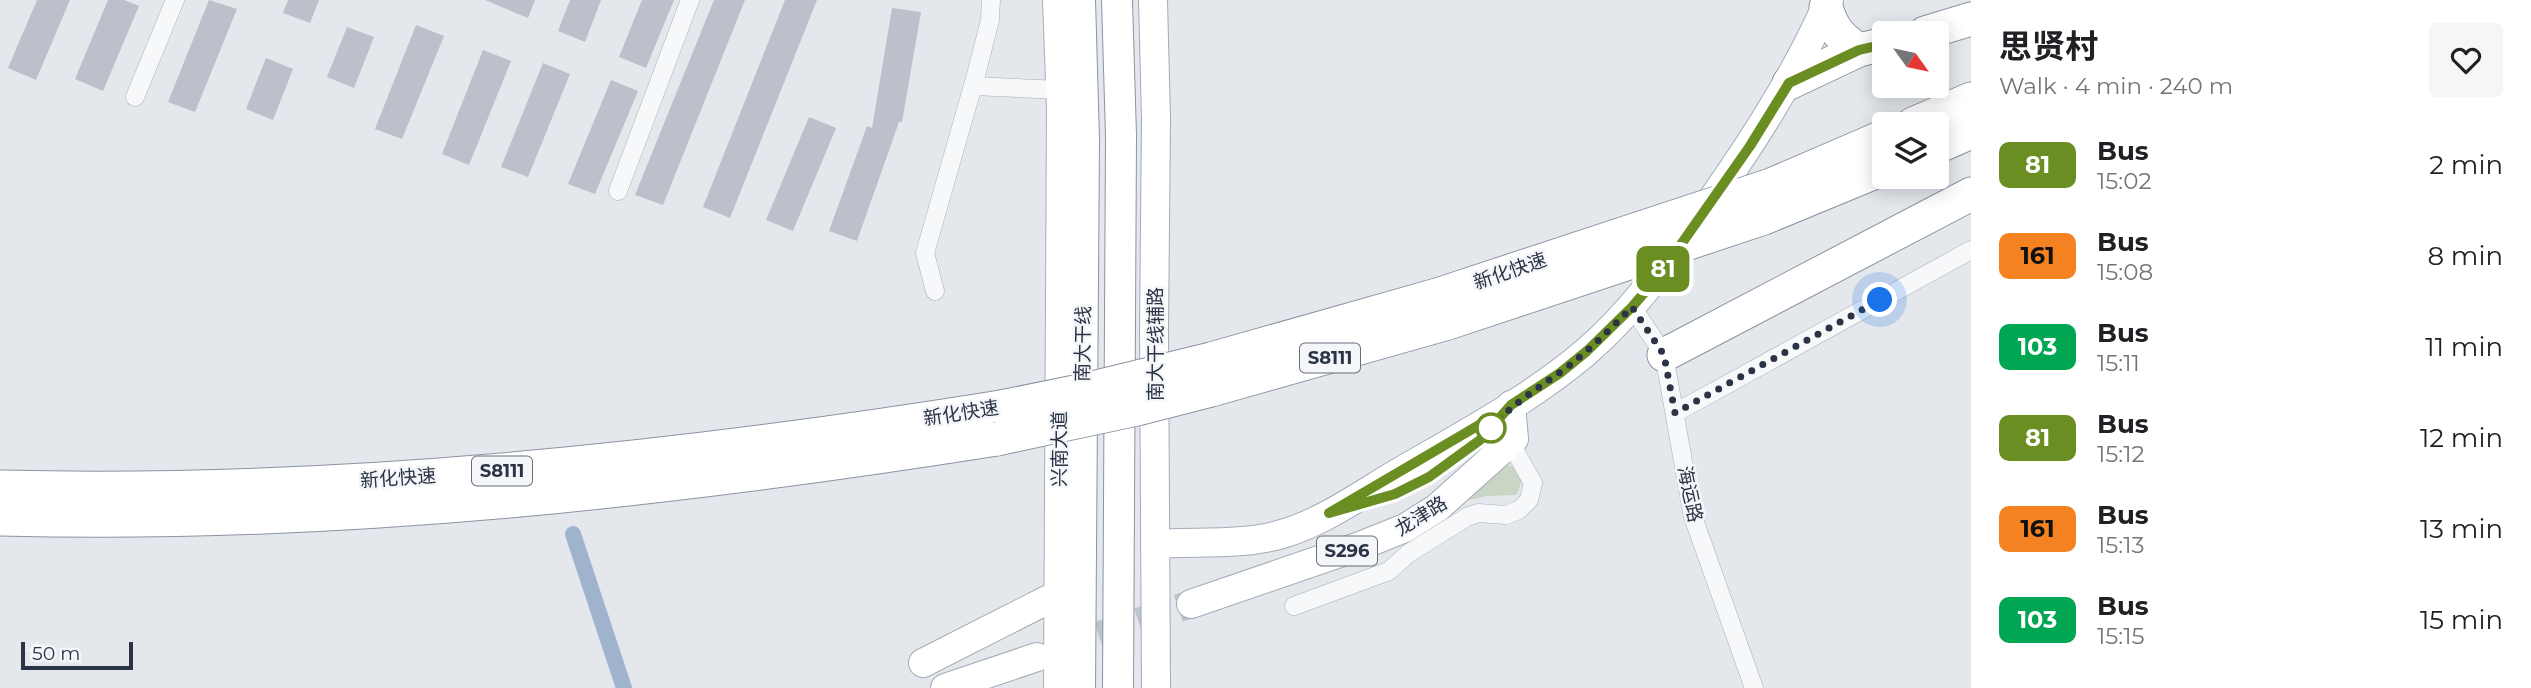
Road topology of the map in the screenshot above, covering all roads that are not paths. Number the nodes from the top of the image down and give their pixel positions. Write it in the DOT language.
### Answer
graph roads {
  1 [pos="175,0"];
  2 [pos="690,0"];
  3 [pos="991,0"];
  4 [pos="1056,0"];
  5 [pos="1080,0"];
  6 [pos="1117,0"];
  7 [pos="1153,0"];
  8 [pos="1827,3"];
  9 [pos="1971,19"];
  10 [pos="1950,25"];
  11 [pos="1872,47"];
  12 [pos="1789,83"];
  13 [pos="973,86"];
  14 [pos="1060,90"];
  15 [pos="135,97"];
  16 [pos="1971,99"];
  17 [pos="1941,112"];
  18 [pos="1971,132"];
  19 [pos="1872,142"];
  20 [pos="1949,142"];
  21 [pos="1872,174"];
  22 [pos="618,191"];
  23 [pos="1971,194"];
  24 [pos="1971,250"];
  25 [pos="935,291"];
  26 [pos="1630,305"];
  27 [pos="1443,309"];
  28 [pos="1664,355"];
  29 [pos="1511,405"];
  30 [pos="1675,413"];
  31 [pos="999,423"];
  32 [pos="1514,439"];
  33 [pos="0,487"];
  34 [pos="0,519"];
  35 [pos="1155,544"];
  36 [pos="1058,595"];
  37 [pos="1191,604"];
  38 [pos="1294,606"];
  39 [pos="1037,657"];
  40 [pos="923,663"];
  41 [pos="945,688"];
  42 [pos="1056,688"];
  43 [pos="1080,688"];
  44 [pos="1118,688"];
  45 [pos="1156,688"];
  46 [pos="1754,688"];
  1 -- 15 [label="street"];
  2 -- 22 [label="street"];
  3 -- 13 [label="street"];
  4 -- 14 [label="main road, 兴南大道"];
  5 -- 43 [label="highway, 南大干线"];
  6 -- 44 [label="highway, 南大干线"];
  7 -- 35 [label="main road, 南大干线辅路"];
  8 -- 11 [label="highway"];
  8 -- 12 [label="main road"];
  9 -- 10 [label="highway"];
  11 -- 12 [label="highway"];
  12 -- 26 [label="main road"];
  13 -- 14 [label="street"];
  13 -- 25 [label="street"];
  14 -- 36 [label="main road, 兴南大道"];
  16 -- 17 [label="highway"];
  18 -- 20 [label="highway"];
  19 -- 27 [label="highway, 新化快速 / S8111, bridge"];
  21 -- 27 [label="highway, 新化快速 / S8111, bridge"];
  23 -- 28 [label="highway"];
  24 -- 30 [label="street"];
  26 -- 28 [label="street, 海运路"];
  26 -- 29 [label="main road"];
  27 -- 31 [label="highway, 新化快速 / S8111, bridge"];
  28 -- 30 [label="street, 海运路"];
  29 -- 32 [label="main road"];
  29 -- 35 [label="main road"];
  30 -- 46 [label="street, 海运路"];
  31 -- 33 [label="highway, 新化快速 / S8111"];
  31 -- 34 [label="highway, 新化快速 / S8111"];
  32 -- 37 [label="main road, 龙津路 / S296"];
  32 -- 38 [label="street"];
  35 -- 45 [label="main road, 南大干线辅路"];
  36 -- 40 [label="main road"];
  36 -- 42 [label="main road, 兴南大道"];
  39 -- 41 [label="main road"];
}
